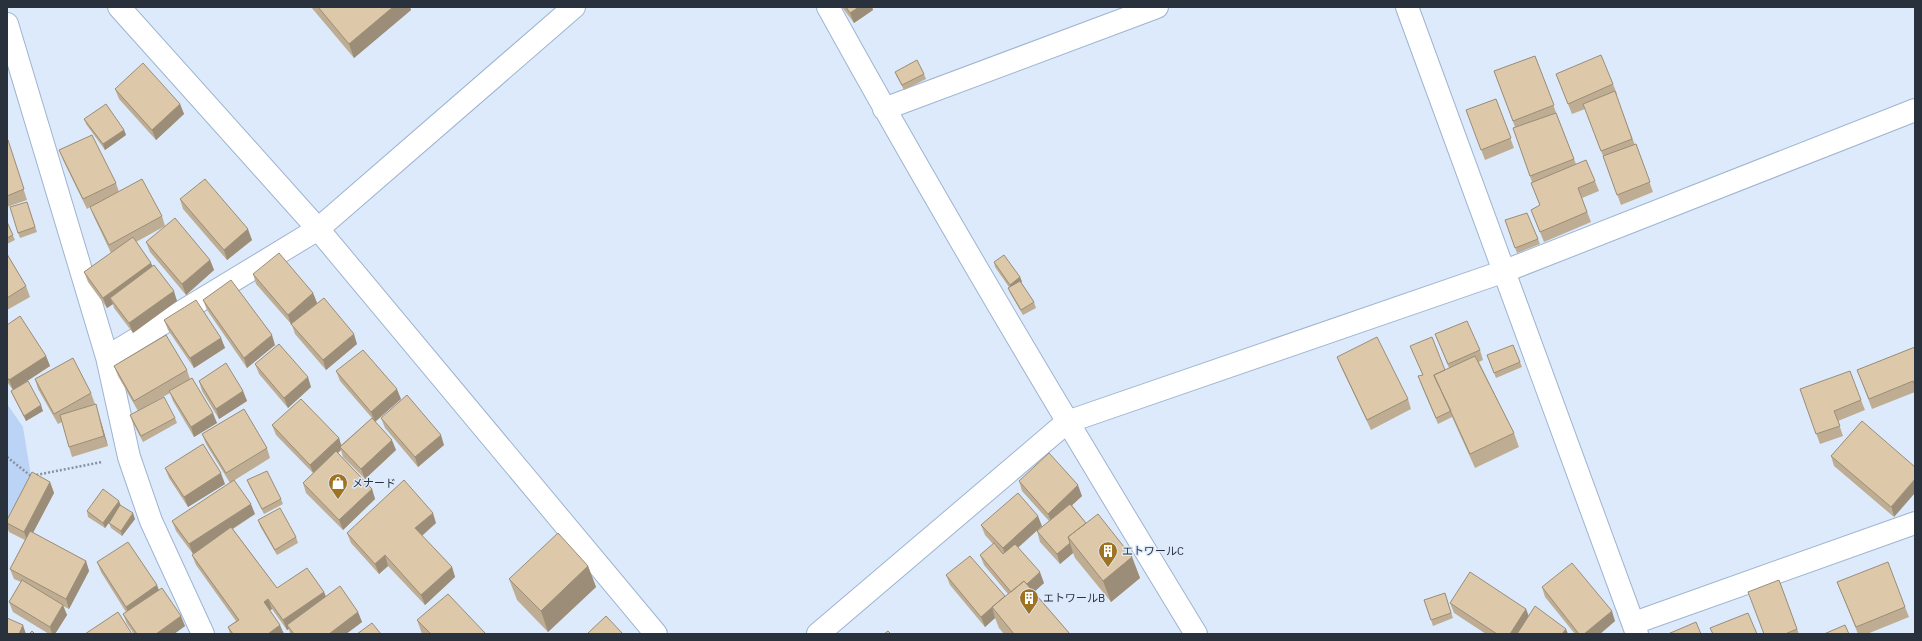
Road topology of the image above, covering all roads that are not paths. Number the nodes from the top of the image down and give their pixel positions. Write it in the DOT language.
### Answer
graph roads {
  1 [pos="119,7"];
  2 [pos="574,7"];
  3 [pos="828,7"];
  4 [pos="1157,7"];
  5 [pos="1407,7"];
  6 [pos="7,24"];
  7 [pos="884,109"];
  8 [pos="1915,110"];
  9 [pos="318,229"];
  10 [pos="1505,271"];
  11 [pos="107,358"];
  12 [pos="1067,422"];
  13 [pos="1915,523"];
  14 [pos="1636,629"];
  15 [pos="203,634"];
  16 [pos="656,634"];
  17 [pos="818,634"];
  18 [pos="1196,634"];
  1 -- 9 [label="street"];
  2 -- 9 [label="street"];
  3 -- 7 [label="street"];
  4 -- 7 [label="street"];
  5 -- 10 [label="street"];
  6 -- 11 [label="street"];
  7 -- 12 [label="street"];
  8 -- 10 [label="street"];
  9 -- 11 [label="street"];
  9 -- 16 [label="street"];
  10 -- 12 [label="street"];
  10 -- 14 [label="street"];
  11 -- 15 [label="street"];
  12 -- 17 [label="street"];
  12 -- 18 [label="street"];
  13 -- 14 [label="street"];
}
